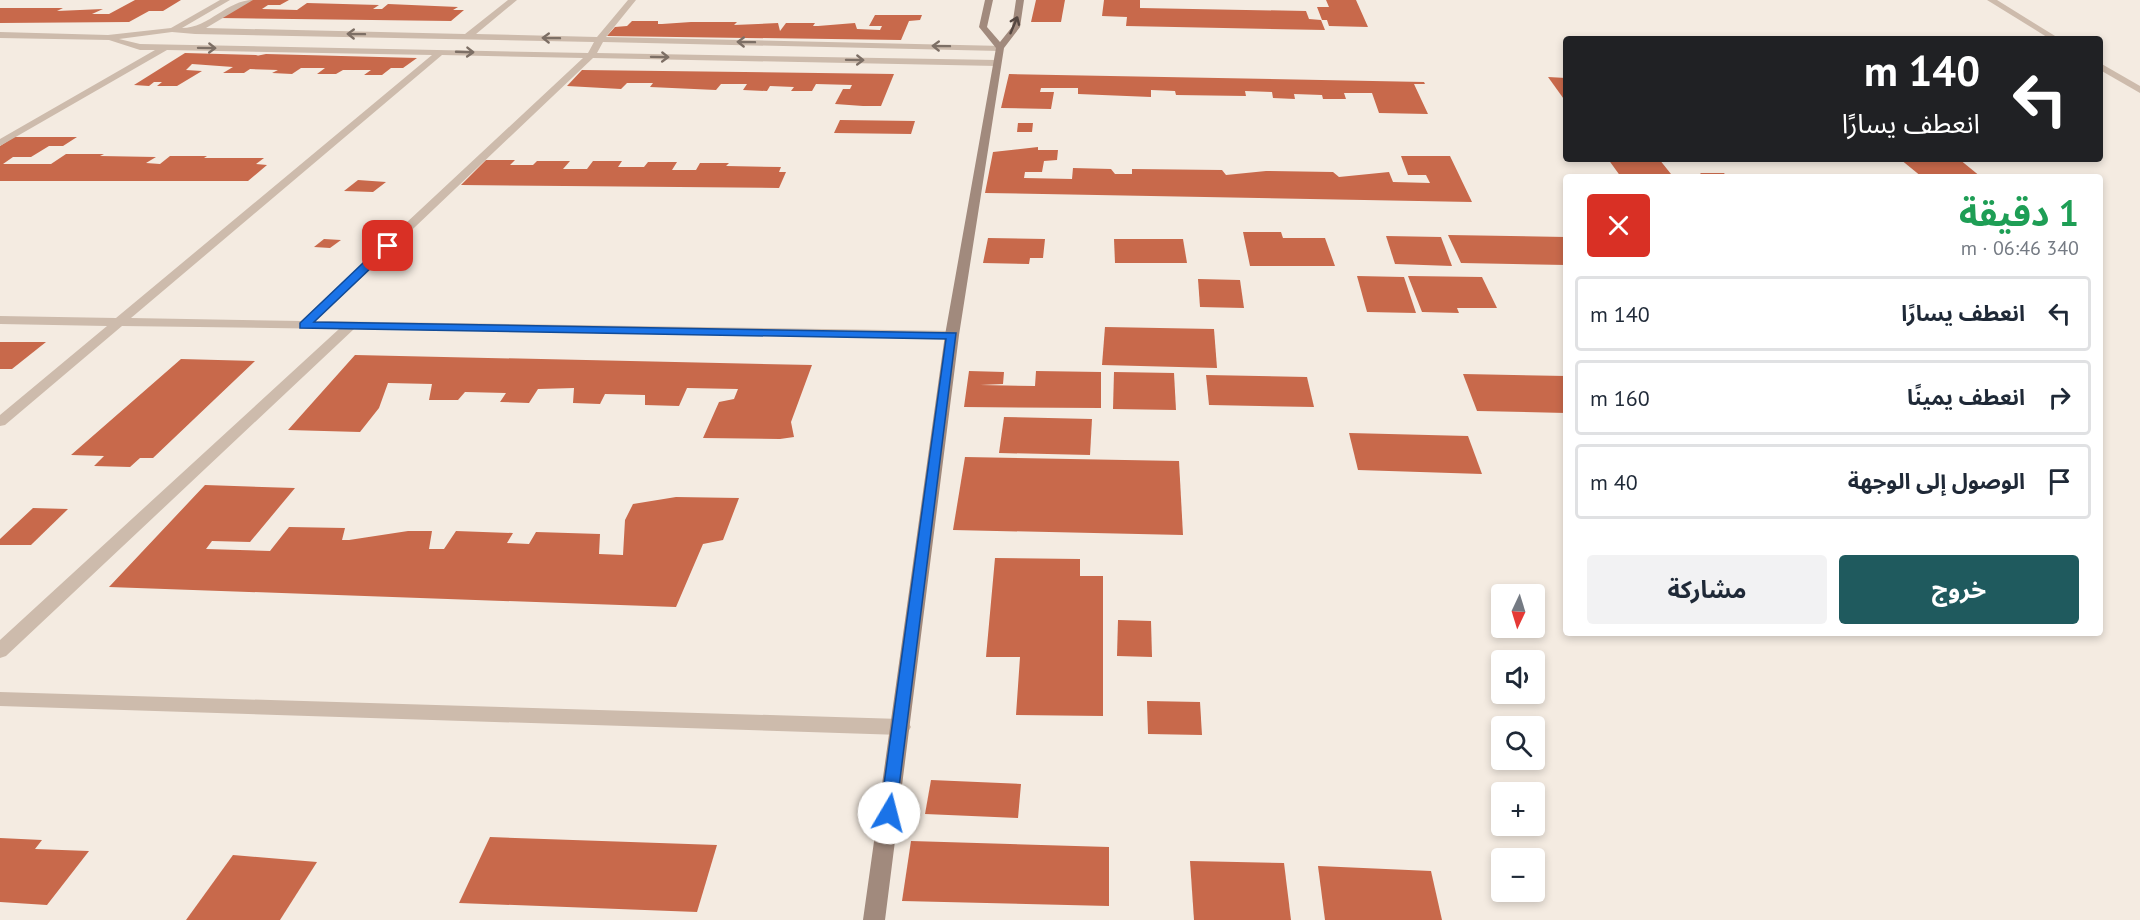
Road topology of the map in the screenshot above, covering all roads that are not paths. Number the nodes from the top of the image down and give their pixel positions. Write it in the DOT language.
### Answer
graph roads {
  1 [pos="226,0"];
  2 [pos="249,0"];
  3 [pos="513,0"];
  4 [pos="633,0"];
  5 [pos="989,0"];
  6 [pos="1020,0"];
  7 [pos="1991,0"];
  8 [pos="172,30"];
  9 [pos="195,31"];
  10 [pos="0,35"];
  11 [pos="428,36"];
  12 [pos="468,36"];
  13 [pos="2050,36"];
  14 [pos="108,38"];
  15 [pos="600,39"];
  16 [pos="140,47"];
  17 [pos="165,48"];
  18 [pos="408,50"];
  19 [pos="442,51"];
  20 [pos="591,55"];
  21 [pos="998,55"];
  22 [pos="2103,68"];
  23 [pos="2140,90"];
  24 [pos="0,142"];
  25 [pos="0,320"];
  26 [pos="120,322"];
  27 [pos="304,325"];
  28 [pos="350,326"];
  29 [pos="952,335"];
  30 [pos="0,422"];
  31 [pos="0,651"];
  32 [pos="0,699"];
  33 [pos="901,728"];
  34 [pos="874,920"];
  1 -- 8 [label="street"];
  2 -- 9 [label="street"];
  3 -- 12 [label="street"];
  4 -- 15 [label="street"];
  5 -- 21 [label="main road"];
  21 -- 6 [label="main road, one-way"];
  7 -- 13 [label="street"];
  8 -- 9 [label="street"];
  8 -- 14 [label="street"];
  8 -- 16 [label="street"];
  11 -- 9 [label="street, one-way"];
  9 -- 17 [label="street"];
  10 -- 14 [label="street"];
  11 -- 12 [label="street"];
  11 -- 18 [label="street"];
  15 -- 12 [label="street, one-way"];
  14 -- 16 [label="street"];
  15 -- 20 [label="street"];
  21 -- 15 [label="street, one-way"];
  16 -- 17 [label="street"];
  17 -- 18 [label="street, one-way"];
  17 -- 24 [label="street"];
  18 -- 19 [label="street"];
  19 -- 20 [label="street, one-way"];
  19 -- 26 [label="street"];
  20 -- 21 [label="street, one-way"];
  20 -- 27 [label="street"];
  21 -- 29 [label="main road"];
  22 -- 23 [label="street"];
  25 -- 26 [label="street"];
  26 -- 27 [label="street"];
  26 -- 30 [label="street"];
  27 -- 28 [label="street"];
  28 -- 29 [label="street"];
  28 -- 31 [label="street"];
  29 -- 33 [label="main road"];
  32 -- 33 [label="street"];
  33 -- 34 [label="main road"];
}
